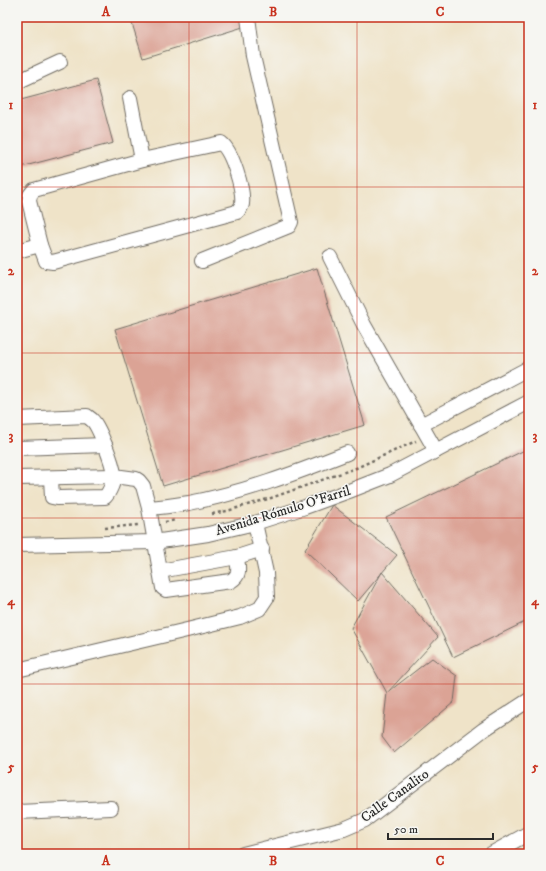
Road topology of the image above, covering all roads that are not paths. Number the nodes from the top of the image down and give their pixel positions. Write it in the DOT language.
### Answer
graph roads {
  1 [pos="248,17"];
  2 [pos="60,62"];
  3 [pos="17,82"];
  4 [pos="130,98"];
  5 [pos="142,160"];
  6 [pos="40,245"];
  7 [pos="17,251"];
  8 [pos="330,257"];
  9 [pos="202,261"];
  10 [pos="529,368"];
  11 [pos="529,402"];
  12 [pos="17,419"];
  13 [pos="421,425"];
  14 [pos="105,445"];
  15 [pos="17,448"];
  16 [pos="436,452"];
  17 [pos="347,453"];
  18 [pos="114,476"];
  19 [pos="17,478"];
  20 [pos="51,478"];
  21 [pos="149,508"];
  22 [pos="255,523"];
  23 [pos="154,542"];
  24 [pos="17,545"];
  25 [pos="262,549"];
  26 [pos="237,557"];
  27 [pos="160,571"];
  28 [pos="17,670"];
  29 [pos="529,700"];
  30 [pos="111,808"];
  31 [pos="17,812"];
  32 [pos="529,832"];
  33 [pos="243,854"];
  34 [pos="491,854"];
  1 -- 9 [label="street"];
  2 -- 3 [label="street"];
  4 -- 5 [label="street"];
  5 -- 6 [label="street"];
  5 -- 6 [label="street"];
  6 -- 7 [label="street"];
  8 -- 13 [label="street"];
  10 -- 13 [label="street"];
  11 -- 16 [label="street, Avenida Rómulo O'Farril"];
  12 -- 14 [label="street"];
  13 -- 16 [label="street"];
  14 -- 15 [label="street"];
  14 -- 18 [label="street"];
  16 -- 22 [label="street, Avenida Rómulo O'Farril"];
  17 -- 21 [label="street"];
  18 -- 20 [label="street"];
  18 -- 20 [label="street"];
  18 -- 21 [label="street"];
  19 -- 20 [label="street"];
  21 -- 23 [label="street"];
  22 -- 23 [label="street, Avenida Rómulo O'Farril"];
  22 -- 25 [label="street"];
  23 -- 24 [label="street, Avenida Rómulo O'Farril"];
  23 -- 27 [label="street"];
  25 -- 26 [label="street"];
  25 -- 28 [label="street"];
  26 -- 27 [label="street"];
  26 -- 27 [label="street"];
  29 -- 33 [label="street, Calle Canalito"];
  30 -- 31 [label="street"];
  32 -- 34 [label="street"];
}
